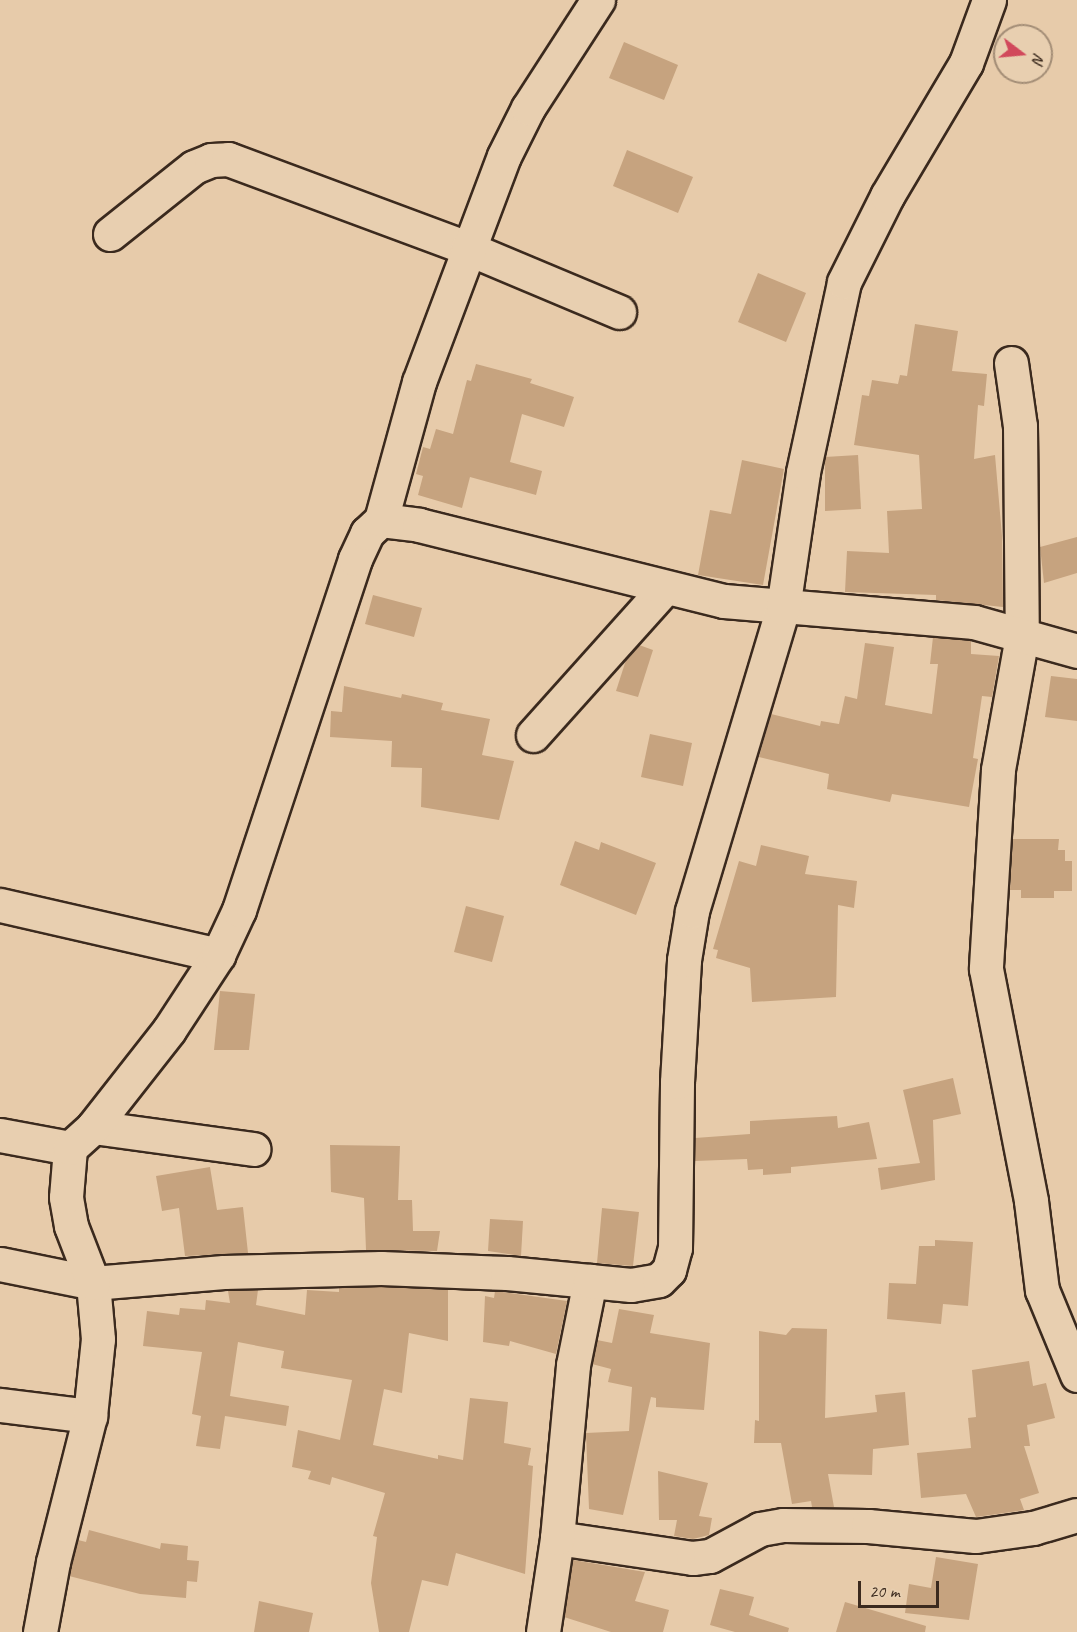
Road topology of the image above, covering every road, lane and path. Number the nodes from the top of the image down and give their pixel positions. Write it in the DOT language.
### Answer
graph roads {
  1 [pos="598,0"];
  2 [pos="989,0"];
  3 [pos="110,234"];
  4 [pos="466,248"];
  5 [pos="619,312"];
  6 [pos="1011,363"];
  7 [pos="381,520"];
  8 [pos="664,589"];
  9 [pos="783,608"];
  10 [pos="1022,636"];
  11 [pos="1077,651"];
  12 [pos="533,735"];
  13 [pos="0,905"];
  14 [pos="218,955"];
  15 [pos="0,1135"];
  16 [pos="81,1137"];
  17 [pos="253,1149"];
  18 [pos="0,1264"];
  19 [pos="590,1281"];
  20 [pos="93,1283"];
  21 [pos="1077,1375"];
  22 [pos="0,1405"];
  23 [pos="90,1416"];
  24 [pos="1077,1515"];
  25 [pos="557,1538"];
  26 [pos="40,1632"];
  27 [pos="543,1632"];
  1 -- 4 [label="street"];
  2 -- 9 [label="street"];
  3 -- 4 [label="street"];
  4 -- 5 [label="street"];
  4 -- 7 [label="street"];
  6 -- 10 [label="street"];
  7 -- 8 [label="street"];
  7 -- 14 [label="street"];
  8 -- 9 [label="street"];
  8 -- 12 [label="street"];
  9 -- 10 [label="street"];
  9 -- 19 [label="street"];
  10 -- 11 [label="street"];
  10 -- 21 [label="street"];
  13 -- 14 [label="street"];
  14 -- 16 [label="street"];
  15 -- 16 [label="street"];
  16 -- 17 [label="street"];
  16 -- 20 [label="street"];
  18 -- 20 [label="street"];
  19 -- 20 [label="street"];
  19 -- 25 [label="street"];
  20 -- 23 [label="street"];
  22 -- 23 [label="street"];
  23 -- 26 [label="street"];
  24 -- 25 [label="street"];
  25 -- 27 [label="street"];
}
